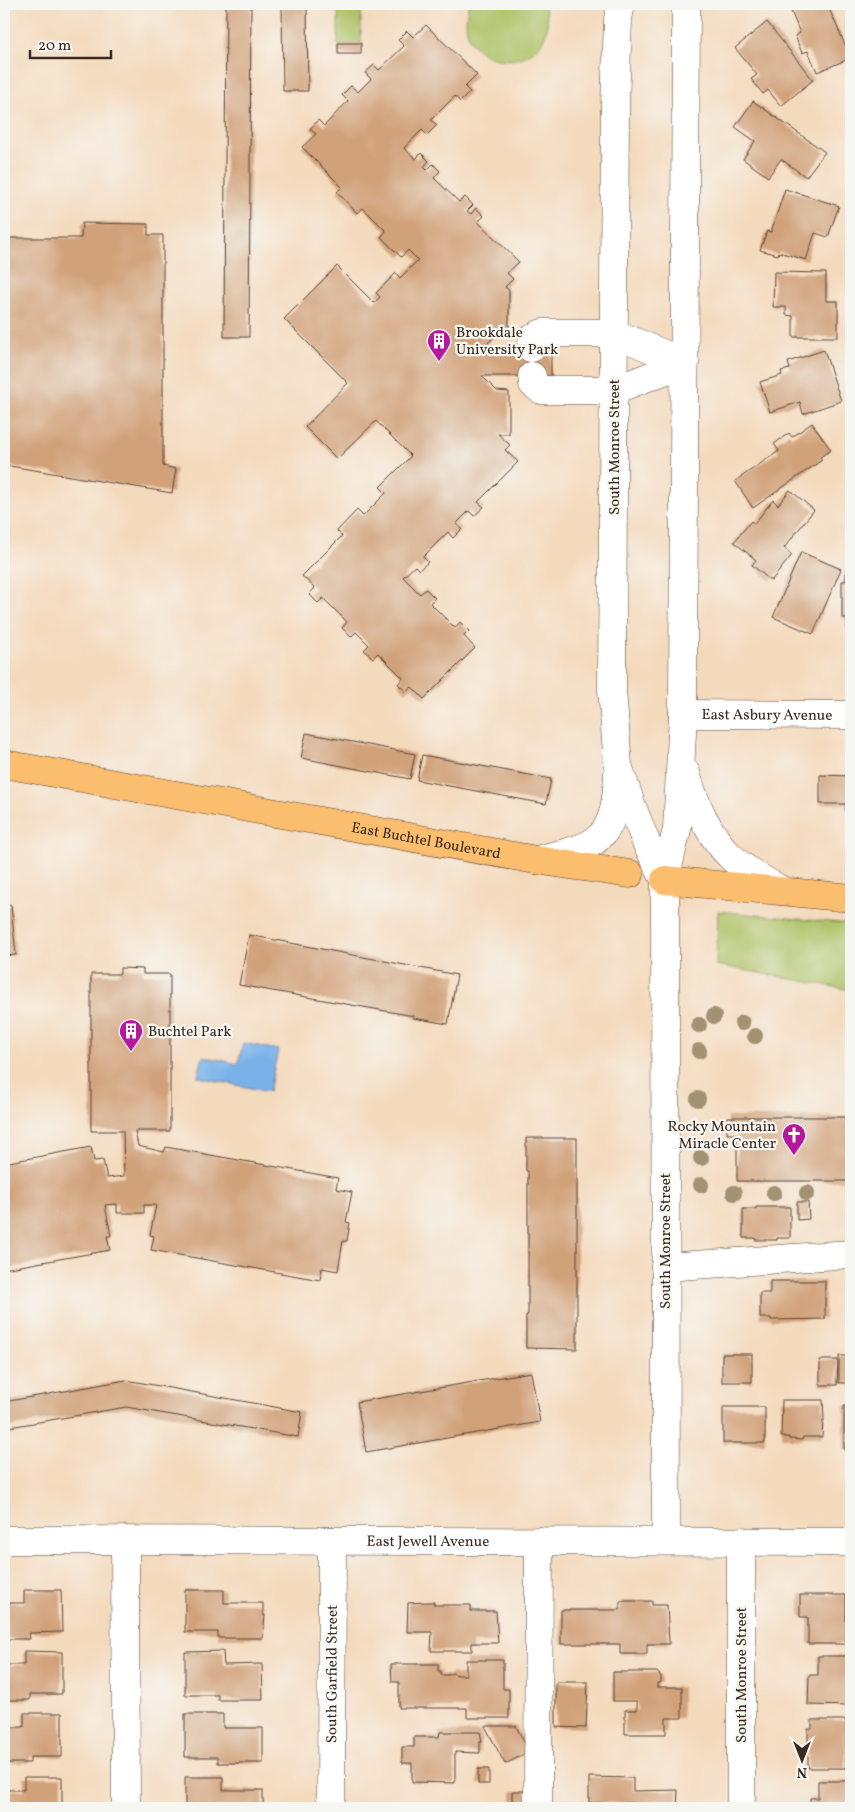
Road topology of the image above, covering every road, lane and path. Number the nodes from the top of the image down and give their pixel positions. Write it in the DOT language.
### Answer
graph roads {
  1 [pos="686,4"];
  2 [pos="618,9"];
  3 [pos="614,333"];
  4 [pos="531,348"];
  5 [pos="685,363"];
  6 [pos="532,376"];
  7 [pos="614,390"];
  8 [pos="683,714"];
  9 [pos="851,715"];
  10 [pos="681,752"];
  11 [pos="4,764"];
  12 [pos="618,765"];
  13 [pos="536,860"];
  14 [pos="630,874"];
  15 [pos="665,880"];
  16 [pos="783,891"];
  17 [pos="851,898"];
  18 [pos="851,1254"];
  19 [pos="665,1267"];
  20 [pos="4,1540"];
  21 [pos="126,1540"];
  22 [pos="332,1541"];
  23 [pos="539,1541"];
  24 [pos="666,1541"];
  25 [pos="741,1541"];
  26 [pos="851,1542"];
  27 [pos="126,1808"];
  28 [pos="331,1808"];
  29 [pos="538,1808"];
  30 [pos="741,1808"];
  1 -- 5 [label="street, South Monroe Street"];
  2 -- 3 [label="street, South Monroe Street"];
  3 -- 4 [label="street"];
  3 -- 5 [label="street"];
  3 -- 7 [label="street, South Monroe Street"];
  5 -- 7 [label="street"];
  5 -- 8 [label="street, South Monroe Street"];
  6 -- 7 [label="street"];
  7 -- 12 [label="street, South Monroe Street"];
  8 -- 9 [label="street, East Asbury Avenue"];
  8 -- 10 [label="street, South Monroe Street"];
  10 -- 15 [label="street, South Monroe Street"];
  10 -- 16 [label="street"];
  11 -- 13 [label="main road, East Buchtel Boulevard"];
  12 -- 13 [label="street"];
  12 -- 15 [label="street, South Monroe Street"];
  13 -- 14 [label="main road, East Buchtel Boulevard"];
  14 -- 15 [label="street, East Buchtel Boulevard"];
  15 -- 16 [label="main road, East Buchtel Boulevard"];
  15 -- 19 [label="street, South Monroe Street"];
  16 -- 17 [label="main road, East Buchtel Boulevard"];
  18 -- 19 [label="street"];
  19 -- 24 [label="street, South Monroe Street"];
  20 -- 21 [label="street, East Jewell Avenue"];
  21 -- 22 [label="street, East Jewell Avenue"];
  21 -- 27 [label="street"];
  22 -- 23 [label="street, East Jewell Avenue"];
  22 -- 28 [label="street, South Garfield Street"];
  23 -- 24 [label="street, East Jewell Avenue"];
  23 -- 29 [label="street"];
  24 -- 25 [label="street, East Jewell Avenue"];
  25 -- 26 [label="street, East Jewell Avenue"];
  25 -- 30 [label="street, South Monroe Street"];
}
